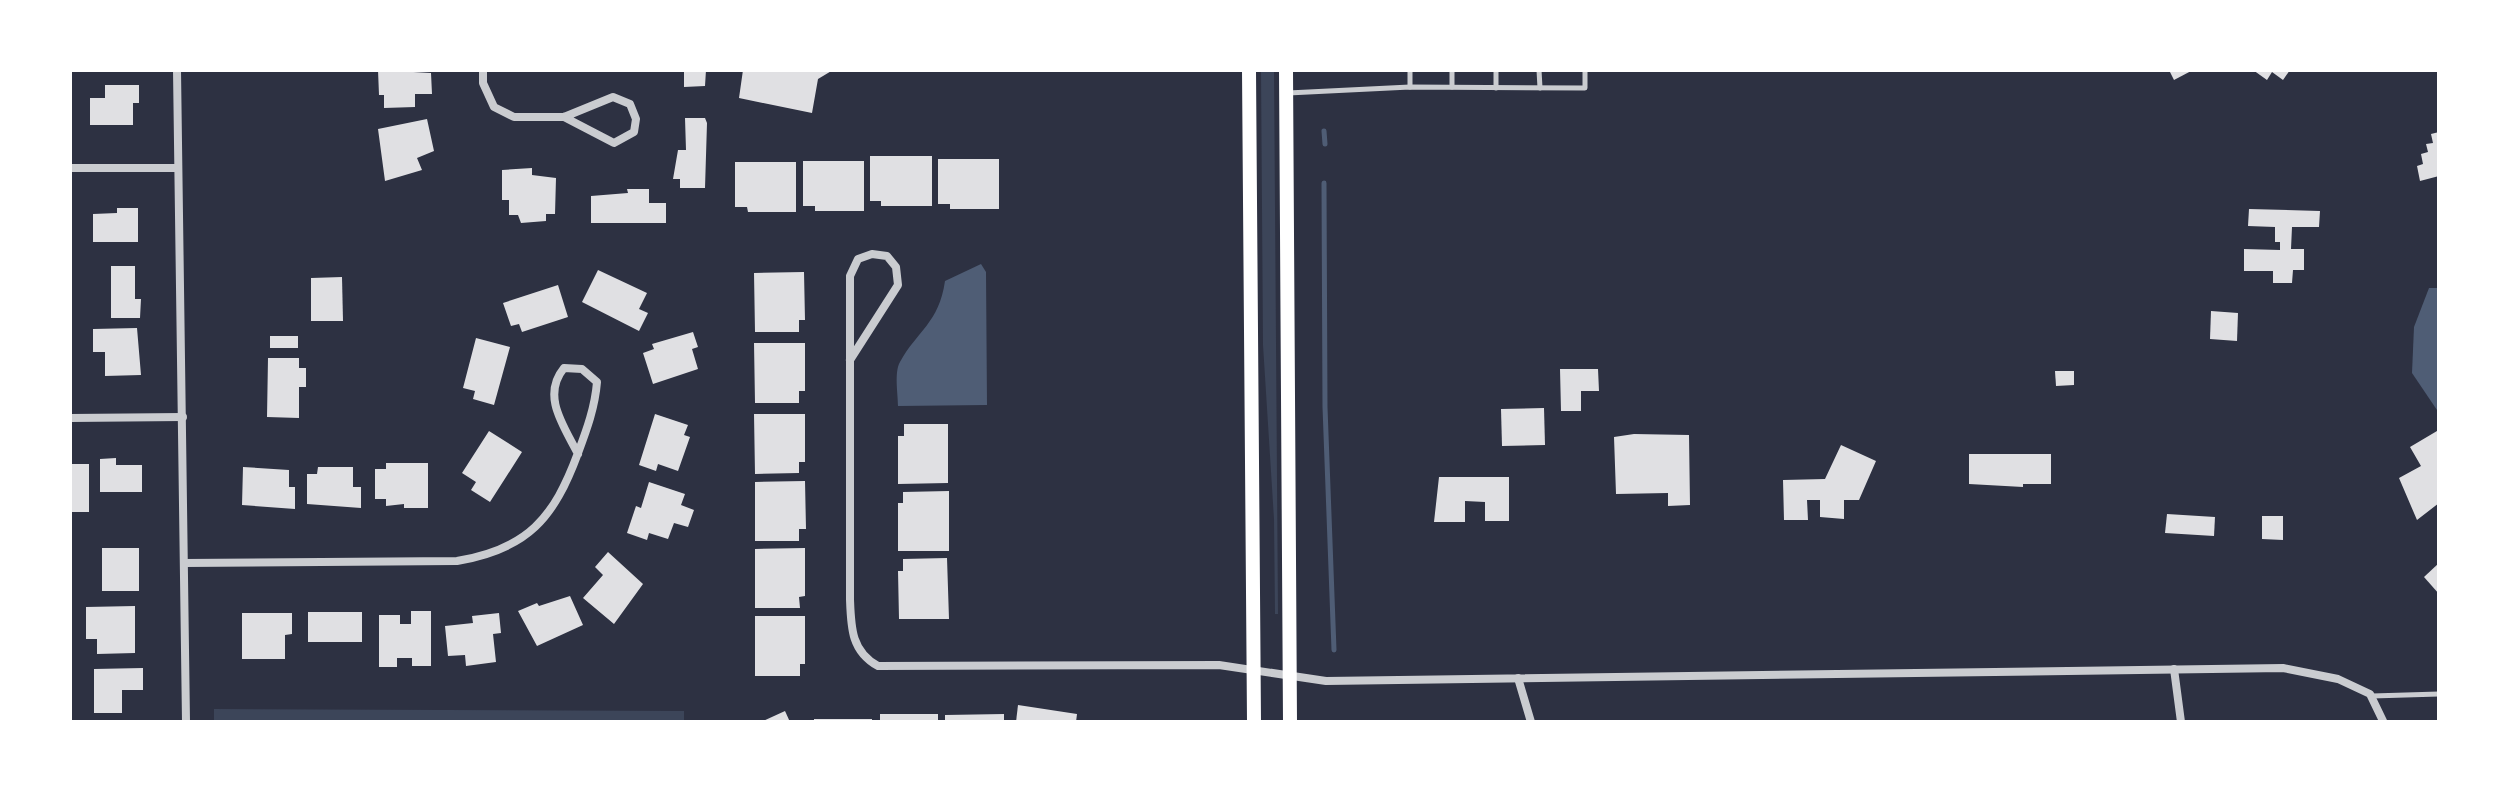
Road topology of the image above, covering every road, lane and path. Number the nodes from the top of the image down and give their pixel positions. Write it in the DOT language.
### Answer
graph roads {
  1 [pos="177,70"];
  2 [pos="483,70"];
  3 [pos="1249,70"];
  4 [pos="1286,70"];
  5 [pos="1410,70"];
  6 [pos="1452,70"];
  7 [pos="1496,70"];
  8 [pos="1539,70"];
  9 [pos="1585,70"];
  10 [pos="1410,87"];
  11 [pos="1452,87"];
  12 [pos="1496,88"];
  13 [pos="1540,88"];
  14 [pos="1287,93"];
  15 [pos="564,117"];
  16 [pos="70,168"];
  17 [pos="177,168"];
  18 [pos="850,360"];
  19 [pos="183,417"];
  20 [pos="70,418"];
  21 [pos="578,454"];
  22 [pos="184,563"];
  23 [pos="2174,669"];
  24 [pos="1254,671"];
  25 [pos="1290,676"];
  26 [pos="1518,678"];
  27 [pos="2439,694"];
  28 [pos="2371,696"];
  29 [pos="2383,721"];
  30 [pos="186,722"];
  31 [pos="1254,722"];
  32 [pos="1290,722"];
  33 [pos="1531,722"];
  34 [pos="2181,722"];
  1 -- 17 [label="street"];
  2 -- 15 [label="street"];
  3 -- 24 [label="main road"];
  4 -- 14 [label="main road"];
  5 -- 10 [label="lane"];
  6 -- 11 [label="lane"];
  7 -- 12 [label="lane"];
  8 -- 13 [label="lane"];
  9 -- 13 [label="lane"];
  10 -- 11 [label="lane"];
  10 -- 14 [label="lane"];
  11 -- 12 [label="lane"];
  12 -- 13 [label="lane"];
  14 -- 25 [label="main road"];
  15 -- 15 [label="street"];
  16 -- 17 [label="street"];
  17 -- 19 [label="street"];
  18 -- 18 [label="street"];
  18 -- 24 [label="street"];
  19 -- 20 [label="street"];
  19 -- 22 [label="street"];
  21 -- 21 [label="street"];
  21 -- 22 [label="street"];
  22 -- 30 [label="street"];
  23 -- 26 [label="street"];
  23 -- 28 [label="street"];
  23 -- 34 [label="street"];
  24 -- 25 [label="street"];
  24 -- 31 [label="main road"];
  25 -- 26 [label="street"];
  25 -- 32 [label="main road"];
  26 -- 33 [label="street"];
  27 -- 28 [label="lane"];
  28 -- 29 [label="street"];
}
